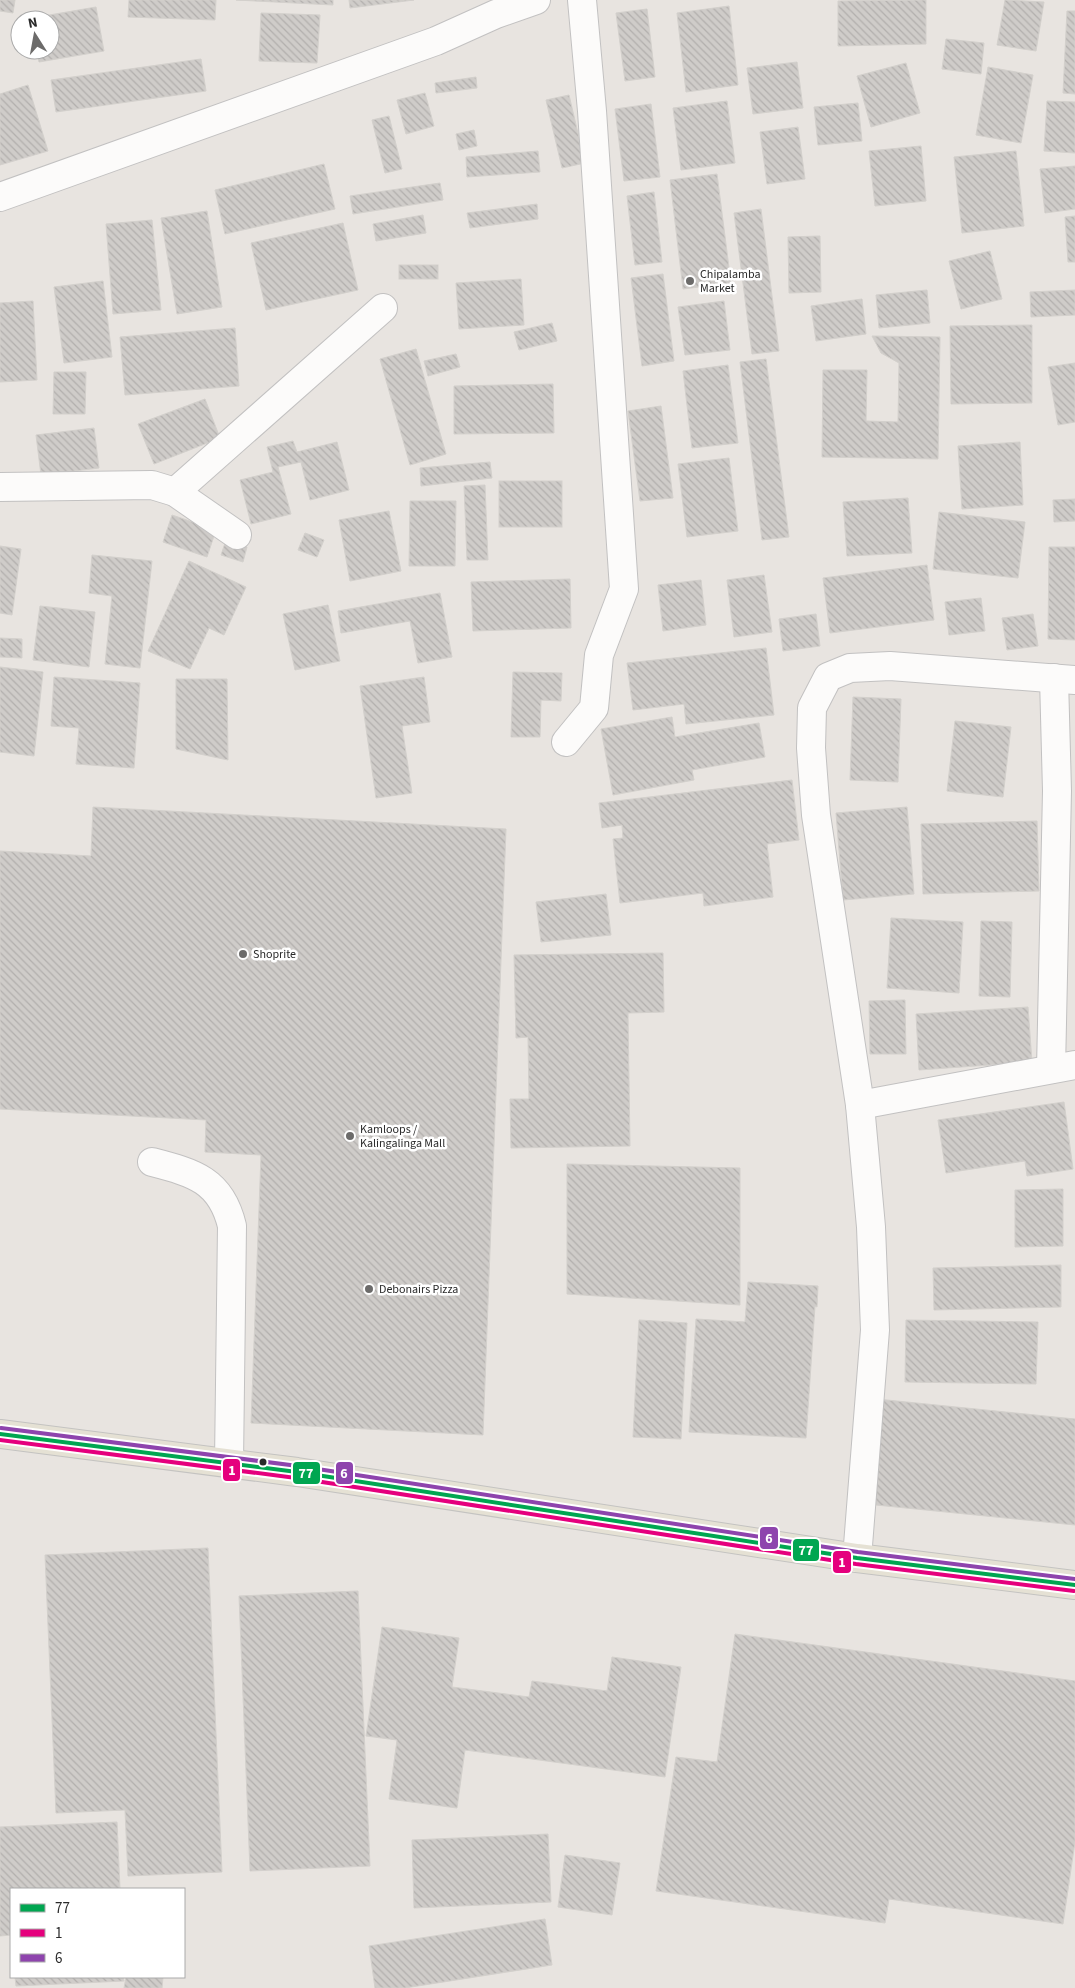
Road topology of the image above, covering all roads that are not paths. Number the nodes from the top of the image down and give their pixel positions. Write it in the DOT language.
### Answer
graph roads {
  1 [pos="536,0"];
  2 [pos="582,0"];
  3 [pos="493,7"];
  4 [pos="0,197"];
  5 [pos="383,308"];
  6 [pos="0,486"];
  7 [pos="175,492"];
  8 [pos="237,535"];
  9 [pos="1064,679"];
  10 [pos="566,742"];
  11 [pos="1063,1067"];
  12 [pos="860,1104"];
  13 [pos="152,1162"];
  14 [pos="0,1434"];
  15 [pos="229,1463"];
  16 [pos="857,1558"];
  17 [pos="1075,1586"];
  1 -- 3 [label="street"];
  2 -- 10 [label="street"];
  3 -- 4 [label="street"];
  5 -- 7 [label="street"];
  6 -- 7 [label="street"];
  7 -- 8 [label="street"];
  9 -- 11 [label="street"];
  9 -- 12 [label="street"];
  11 -- 12 [label="street"];
  12 -- 16 [label="street"];
  13 -- 15 [label="street"];
  14 -- 15 [label="main road"];
  15 -- 16 [label="main road"];
  16 -- 17 [label="main road"];
}
